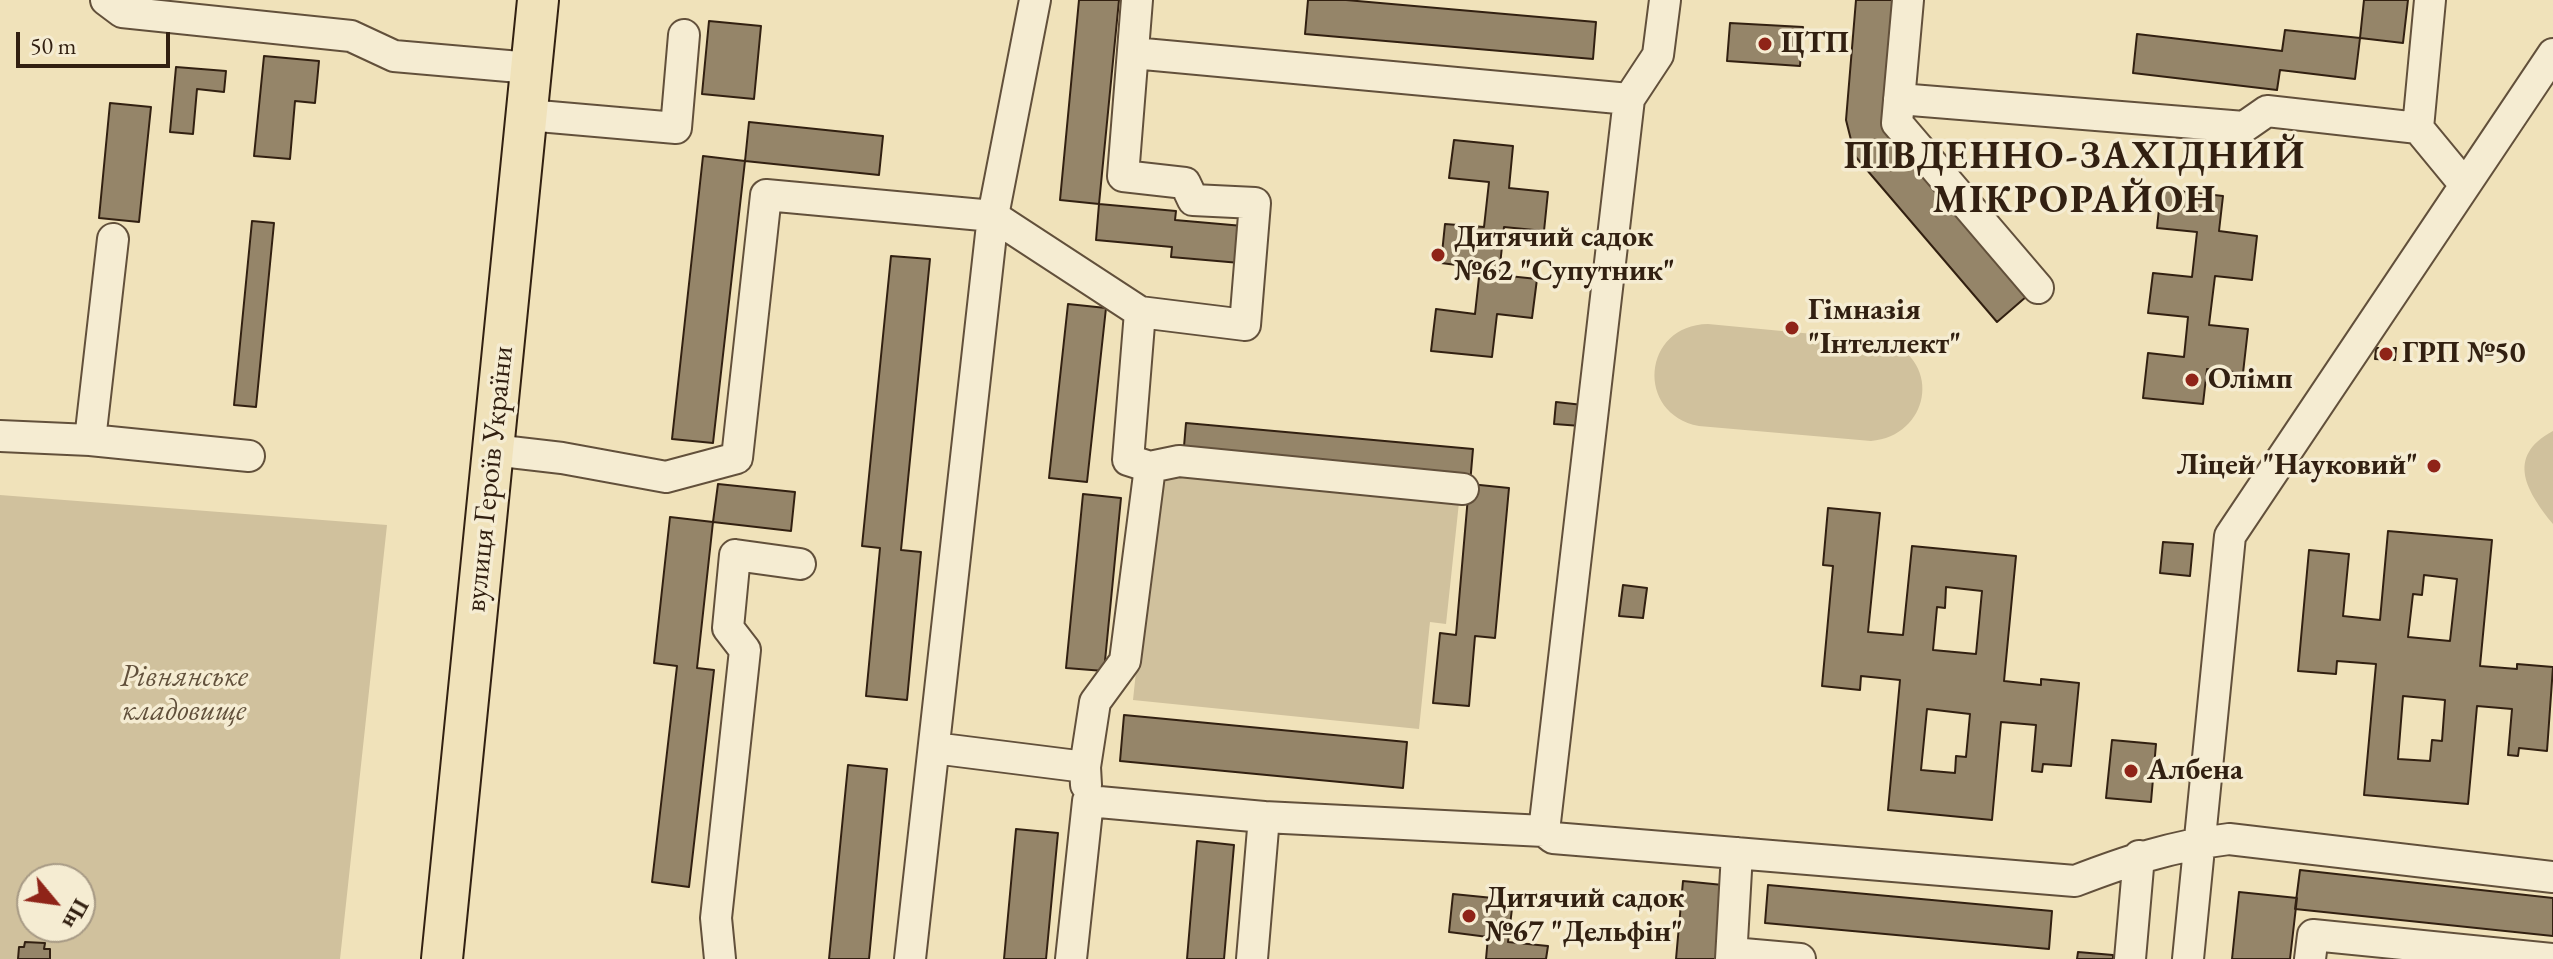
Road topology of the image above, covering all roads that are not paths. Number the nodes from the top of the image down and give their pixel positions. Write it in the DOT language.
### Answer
graph roads {
  1 [pos="106,0"];
  2 [pos="538,0"];
  3 [pos="1035,0"];
  4 [pos="1137,0"];
  5 [pos="1665,0"];
  6 [pos="1908,0"];
  7 [pos="2430,0"];
  8 [pos="684,35"];
  9 [pos="1133,53"];
  10 [pos="2553,54"];
  11 [pos="531,68"];
  12 [pos="1629,99"];
  13 [pos="1899,99"];
  14 [pos="527,115"];
  15 [pos="2418,128"];
  16 [pos="2465,185"];
  17 [pos="993,216"];
  18 [pos="113,239"];
  19 [pos="2038,288"];
  20 [pos="1140,312"];
  21 [pos="0,436"];
  22 [pos="90,440"];
  23 [pos="493,450"];
  24 [pos="249,456"];
  25 [pos="1150,467"];
  26 [pos="1463,489"];
  27 [pos="800,564"];
  28 [pos="934,748"];
  29 [pos="1085,767"];
  30 [pos="1088,801"];
  31 [pos="1264,817"];
  32 [pos="1544,831"];
  33 [pos="2199,843"];
  34 [pos="1737,853"];
  35 [pos="2139,856"];
  36 [pos="2553,877"];
  37 [pos="1731,956"];
  38 [pos="442,959"];
  39 [pos="720,959"];
  40 [pos="910,959"];
  41 [pos="1071,959"];
  42 [pos="1252,959"];
  43 [pos="1800,959"];
  44 [pos="2130,959"];
  45 [pos="2188,959"];
  46 [pos="2310,959"];
  47 [pos="2551,959"];
  1 -- 11 [label="street"];
  2 -- 11 [label="main road, вулиця Героїв України"];
  3 -- 17 [label="street"];
  4 -- 9 [label="street"];
  5 -- 12 [label="street"];
  6 -- 13 [label="street"];
  7 -- 15 [label="street"];
  8 -- 14 [label="street"];
  9 -- 12 [label="street"];
  9 -- 20 [label="street"];
  10 -- 16 [label="street"];
  11 -- 14 [label="main road, вулиця Героїв України"];
  12 -- 32 [label="street"];
  13 -- 15 [label="street"];
  13 -- 19 [label="street"];
  14 -- 23 [label="main road, вулиця Героїв України"];
  15 -- 16 [label="street"];
  16 -- 33 [label="street"];
  17 -- 20 [label="street"];
  17 -- 23 [label="street"];
  17 -- 28 [label="street"];
  18 -- 22 [label="street"];
  20 -- 25 [label="street"];
  21 -- 22 [label="street"];
  22 -- 24 [label="street"];
  23 -- 38 [label="main road, вулиця Героїв України"];
  25 -- 26 [label="street"];
  25 -- 29 [label="street"];
  27 -- 39 [label="street"];
  28 -- 29 [label="street"];
  28 -- 40 [label="street"];
  29 -- 30 [label="street"];
  30 -- 31 [label="street"];
  30 -- 41 [label="street"];
  31 -- 32 [label="street"];
  31 -- 42 [label="street"];
  32 -- 34 [label="street"];
  33 -- 35 [label="street"];
  33 -- 36 [label="street"];
  33 -- 45 [label="street"];
  34 -- 35 [label="street"];
  34 -- 37 [label="street"];
  35 -- 44 [label="street"];
  37 -- 43 [label="street"];
  46 -- 47 [label="street"];
}
